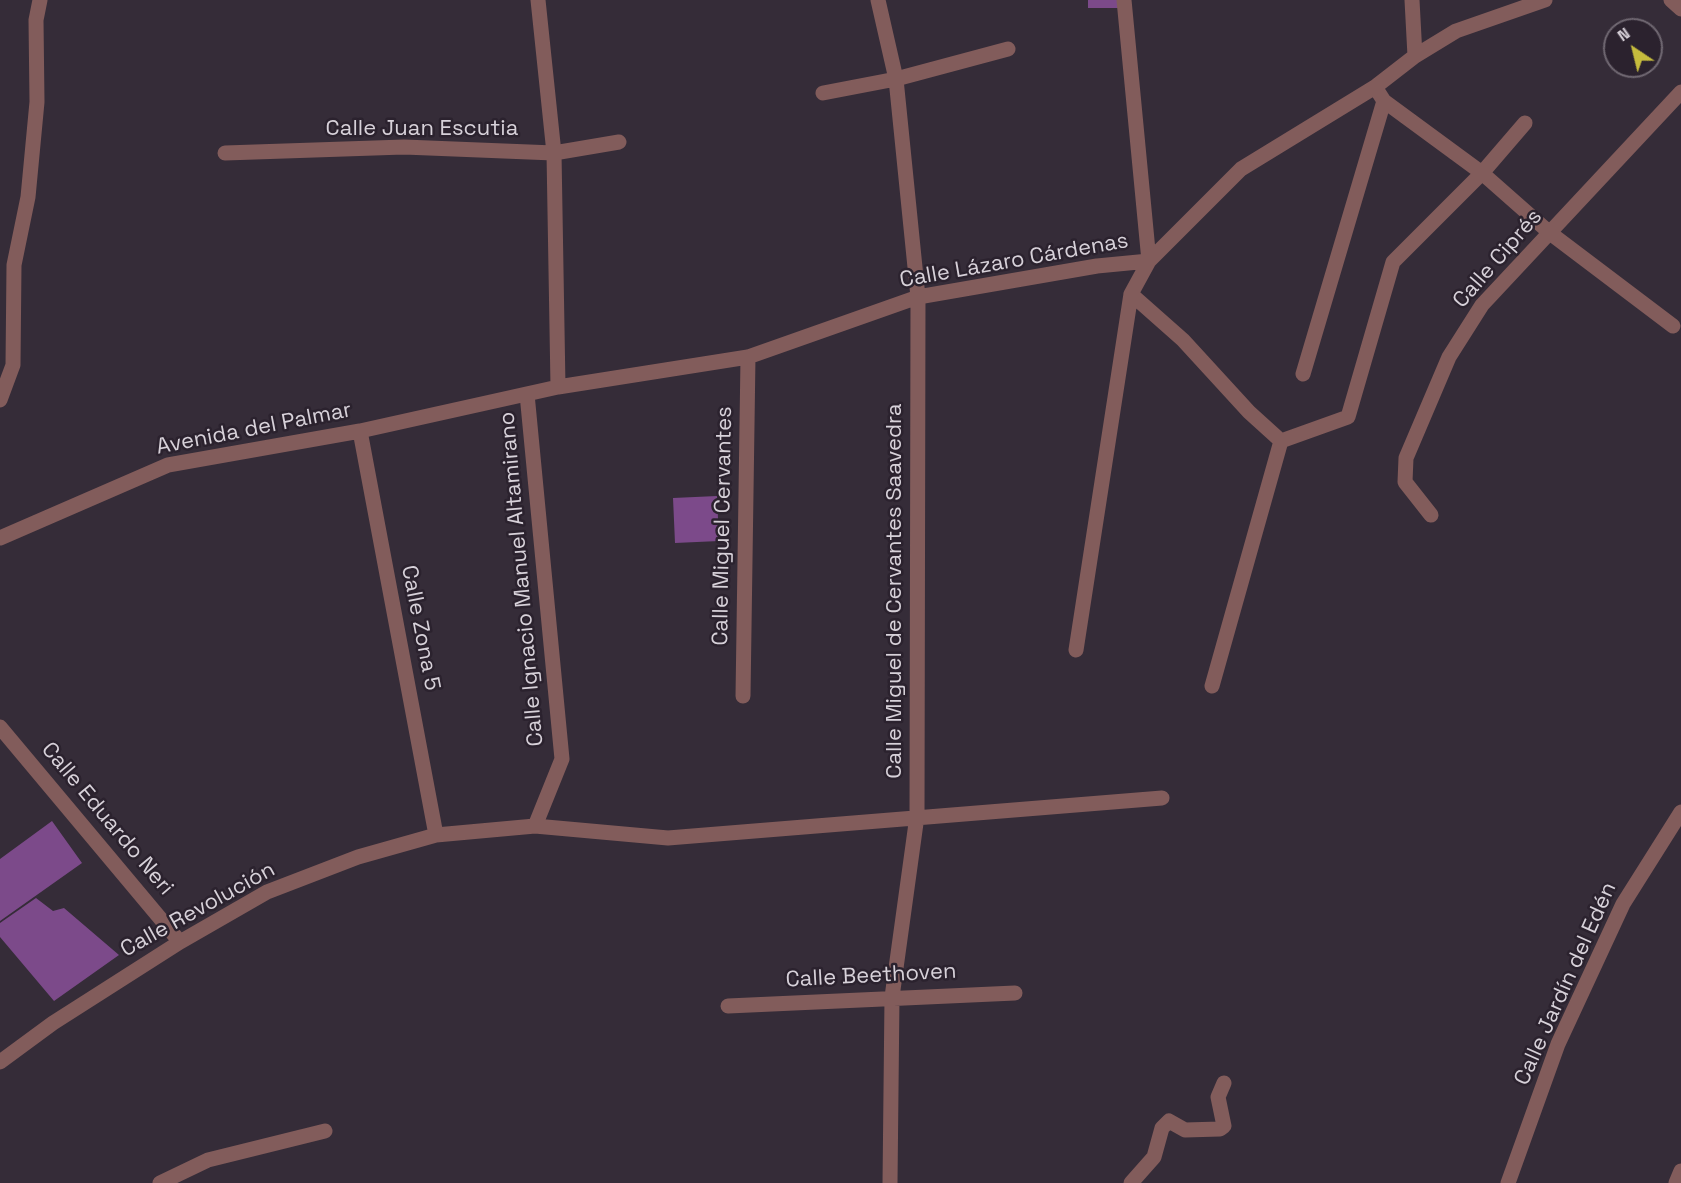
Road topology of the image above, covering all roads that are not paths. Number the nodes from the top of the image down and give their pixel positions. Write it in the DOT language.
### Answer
graph roads {
  1 [pos="40,0"];
  2 [pos="538,0"];
  3 [pos="878,0"];
  4 [pos="1124,0"];
  5 [pos="1412,0"];
  6 [pos="1545,0"];
  7 [pos="1671,0"];
  8 [pos="1681,9"];
  9 [pos="1008,49"];
  10 [pos="1415,56"];
  11 [pos="896,79"];
  12 [pos="1375,87"];
  13 [pos="1681,92"];
  14 [pos="823,93"];
  15 [pos="1384,101"];
  16 [pos="1525,123"];
  17 [pos="619,142"];
  18 [pos="225,153"];
  19 [pos="554,153"];
  20 [pos="1482,173"];
  21 [pos="1550,233"];
  22 [pos="1149,261"];
  23 [pos="1131,294"];
  24 [pos="918,297"];
  25 [pos="1673,326"];
  26 [pos="748,357"];
  27 [pos="1303,374"];
  28 [pos="558,387"];
  29 [pos="527,394"];
  30 [pos="0,400"];
  31 [pos="360,431"];
  32 [pos="1281,441"];
  33 [pos="1431,515"];
  34 [pos="0,538"];
  35 [pos="1076,650"];
  36 [pos="1212,686"];
  37 [pos="743,696"];
  38 [pos="0,727"];
  39 [pos="1162,798"];
  40 [pos="1681,812"];
  41 [pos="917,816"];
  42 [pos="535,826"];
  43 [pos="436,835"];
  44 [pos="180,942"];
  45 [pos="1015,993"];
  46 [pos="892,997"];
  47 [pos="728,1006"];
  48 [pos="0,1062"];
  49 [pos="1224,1083"];
  50 [pos="326,1131"];
  51 [pos="1681,1171"];
  52 [pos="160,1183"];
  53 [pos="890,1183"];
  54 [pos="1131,1183"];
  55 [pos="1508,1183"];
  56 [pos="1676,1183"];
  1 -- 30 [label="street"];
  2 -- 19 [label="street"];
  3 -- 11 [label="street, Calle Miguel de Cervantes Saavedra"];
  4 -- 22 [label="street"];
  5 -- 10 [label="street"];
  6 -- 10 [label="street, Calle Lázaro Cárdenas"];
  7 -- 8 [label="street"];
  9 -- 11 [label="street"];
  10 -- 12 [label="street, Calle Lázaro Cárdenas"];
  11 -- 14 [label="street"];
  11 -- 24 [label="street, Calle Miguel de Cervantes Saavedra"];
  12 -- 15 [label="street"];
  12 -- 22 [label="street, Calle Lázaro Cárdenas"];
  13 -- 21 [label="street, Calle Ciprés"];
  15 -- 20 [label="street"];
  15 -- 27 [label="street"];
  16 -- 20 [label="street"];
  17 -- 19 [label="street, Calle Juan Escutia"];
  18 -- 19 [label="street, Calle Juan Escutia"];
  19 -- 28 [label="street"];
  20 -- 21 [label="street"];
  20 -- 32 [label="street"];
  21 -- 25 [label="street"];
  21 -- 33 [label="street, Calle Ciprés"];
  22 -- 23 [label="street"];
  22 -- 24 [label="street, Calle Lázaro Cárdenas"];
  23 -- 32 [label="street"];
  23 -- 35 [label="street"];
  24 -- 26 [label="street, Calle Lázaro Cárdenas"];
  24 -- 41 [label="street, Calle Miguel de Cervantes Saavedra"];
  26 -- 28 [label="street, Calle Lázaro Cárdenas"];
  26 -- 37 [label="street, Calle Miguel Cervantes"];
  28 -- 29 [label="street, Calle Lázaro Cárdenas"];
  29 -- 31 [label="street, Avenida del Palmar"];
  29 -- 42 [label="street, Calle Ignacio Manuel Altamirano"];
  31 -- 34 [label="street, Avenida del Palmar"];
  31 -- 43 [label="street, Calle Zona 5"];
  32 -- 36 [label="street"];
  38 -- 44 [label="street, Calle Eduardo Neri"];
  39 -- 41 [label="street, Calle Revolución"];
  40 -- 55 [label="street, Calle Jardín del Edén"];
  41 -- 42 [label="street, Calle Revolución"];
  41 -- 46 [label="street, Calle Miguel de Cervantes Saavedra"];
  42 -- 43 [label="street, Calle Revolución"];
  43 -- 44 [label="street, Calle Revolución"];
  44 -- 48 [label="street, Calle Revolución"];
  45 -- 46 [label="street, Calle Beethoven"];
  46 -- 47 [label="street, Calle Beethoven"];
  46 -- 53 [label="street, Calle Miguel de Cervantes Saavedra"];
  49 -- 54 [label="street"];
  50 -- 52 [label="street"];
  51 -- 56 [label="street"];
}
